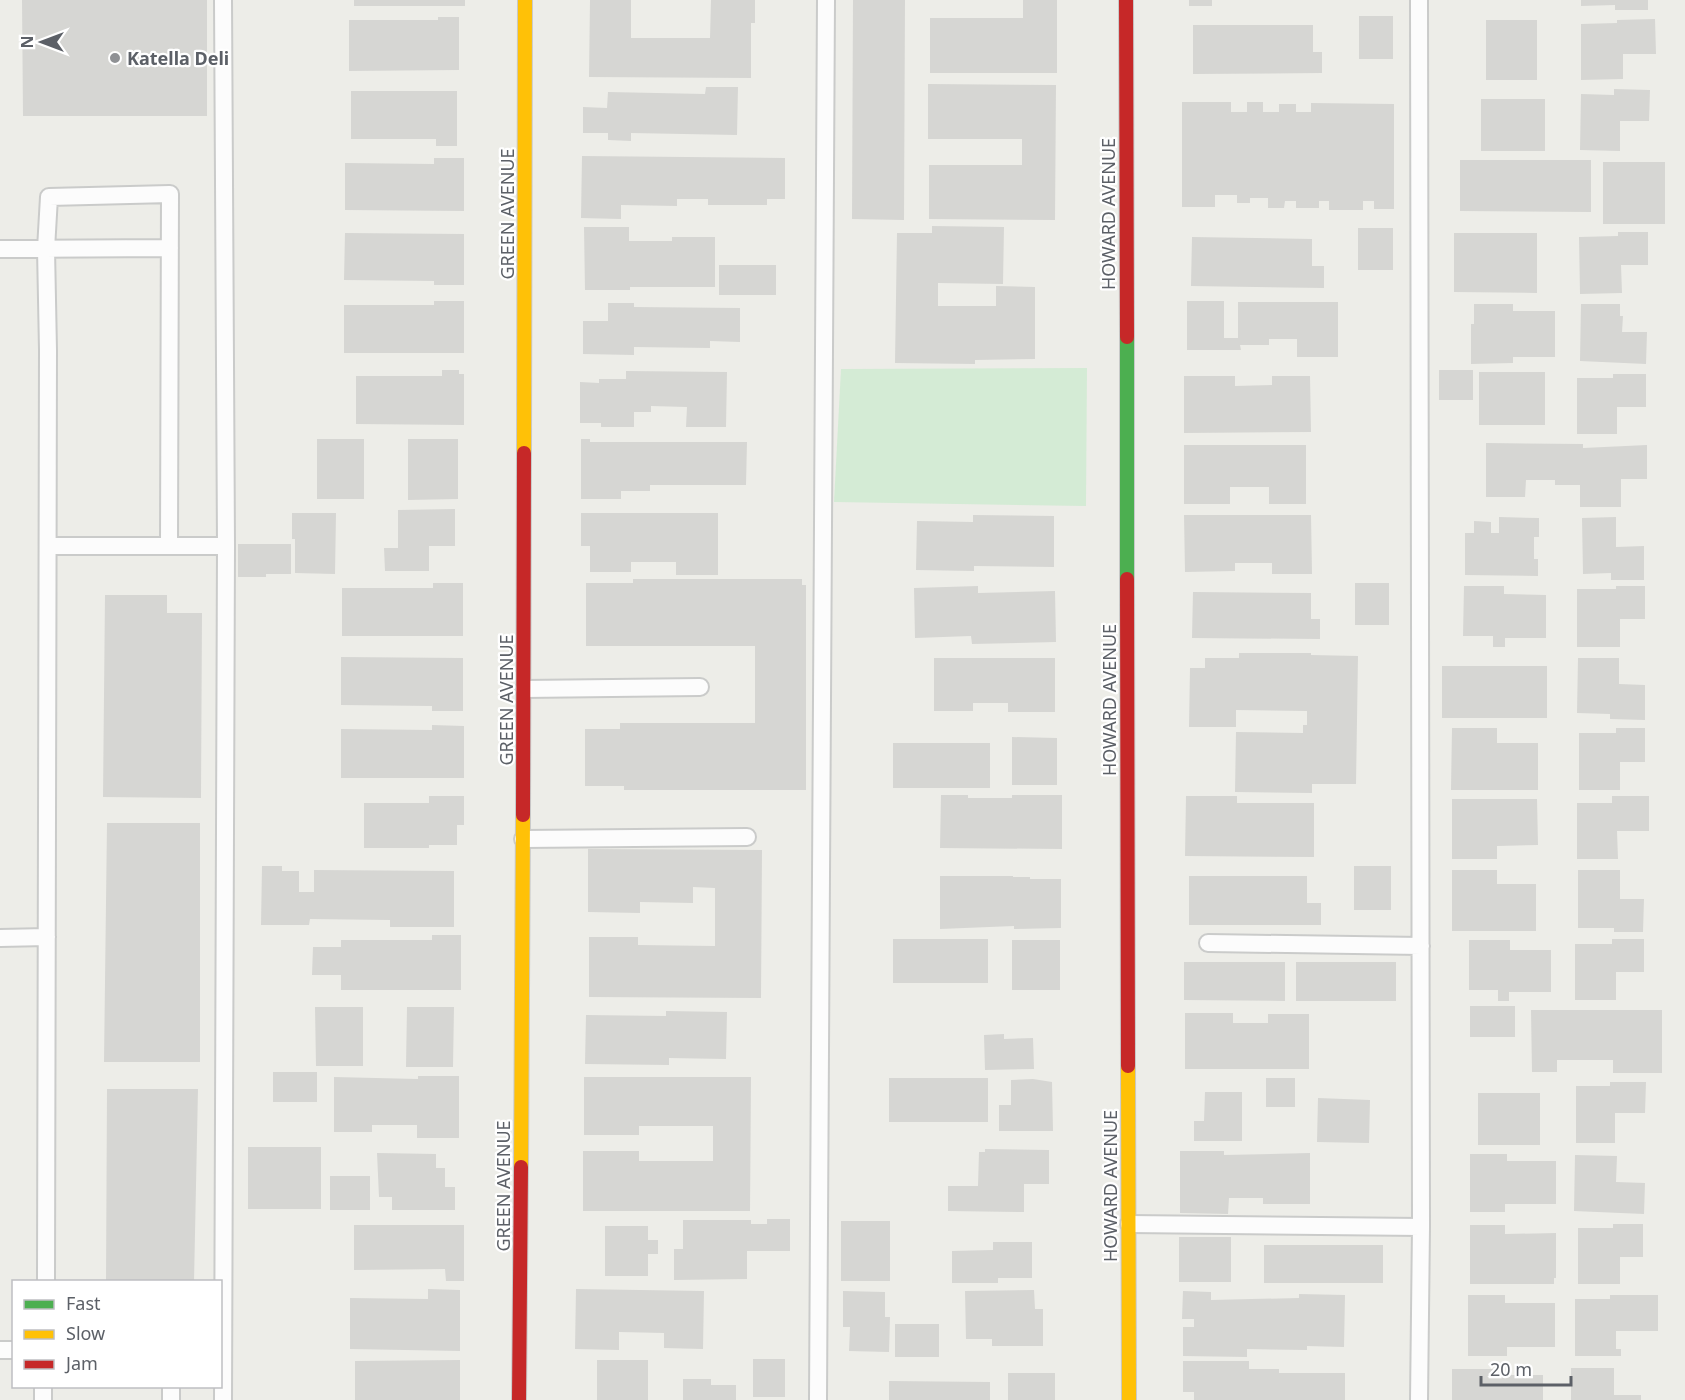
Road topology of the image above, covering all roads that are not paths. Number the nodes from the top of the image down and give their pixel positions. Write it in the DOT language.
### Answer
graph roads {
  1 [pos="223,0"];
  2 [pos="525,0"];
  3 [pos="826,0"];
  4 [pos="1126,0"];
  5 [pos="1419,0"];
  6 [pos="170,248"];
  7 [pos="0,249"];
  8 [pos="46,249"];
  9 [pos="48,546"];
  10 [pos="170,546"];
  11 [pos="226,546"];
  12 [pos="700,687"];
  13 [pos="524,689"];
  14 [pos="747,837"];
  15 [pos="523,839"];
  16 [pos="0,938"];
  17 [pos="47,938"];
  18 [pos="1208,943"];
  19 [pos="1421,946"];
  20 [pos="1128,1224"];
  21 [pos="1421,1227"];
  22 [pos="46,1280"];
  23 [pos="223,1400"];
  24 [pos="519,1400"];
  25 [pos="818,1400"];
  26 [pos="1128,1400"];
  27 [pos="1419,1400"];
  1 -- 11 [label="lane"];
  2 -- 13 [label="street, GREEN AVENUE"];
  3 -- 25 [label="lane"];
  4 -- 20 [label="street, HOWARD AVENUE"];
  5 -- 19 [label="lane"];
  6 -- 8 [label="lane"];
  6 -- 8 [label="lane"];
  6 -- 10 [label="lane"];
  7 -- 8 [label="lane"];
  8 -- 9 [label="lane"];
  9 -- 10 [label="lane"];
  9 -- 17 [label="lane"];
  10 -- 11 [label="lane"];
  11 -- 23 [label="lane"];
  12 -- 13 [label="lane"];
  13 -- 15 [label="street, GREEN AVENUE"];
  14 -- 15 [label="lane"];
  15 -- 24 [label="street, GREEN AVENUE"];
  16 -- 17 [label="lane"];
  17 -- 22 [label="lane"];
  18 -- 19 [label="lane"];
  19 -- 21 [label="lane"];
  20 -- 21 [label="lane"];
  20 -- 26 [label="street, HOWARD AVENUE"];
  21 -- 27 [label="lane"];
}
